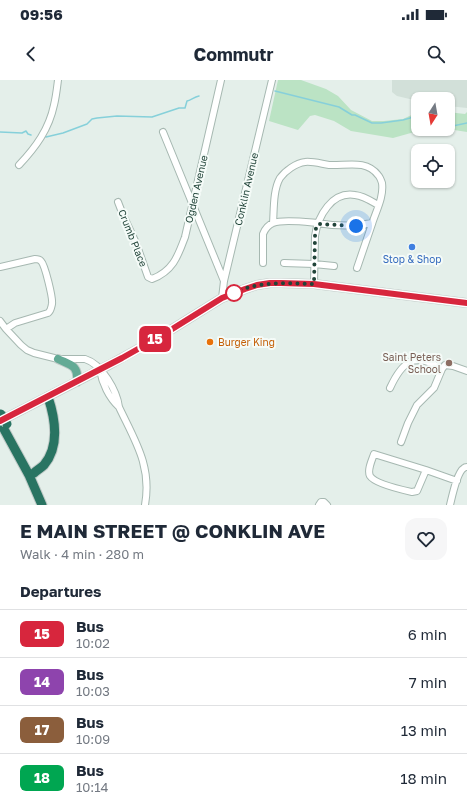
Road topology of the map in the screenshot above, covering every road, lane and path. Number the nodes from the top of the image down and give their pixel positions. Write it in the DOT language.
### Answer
graph roads {
  1 [pos="58,80"];
  2 [pos="221,80"];
  3 [pos="272,80"];
  4 [pos="163,132"];
  5 [pos="20,165"];
  6 [pos="118,202"];
  7 [pos="193,205"];
  8 [pos="378,205"];
  9 [pos="273,223"];
  10 [pos="372,223"];
  11 [pos="318,224"];
  12 [pos="264,263"];
  13 [pos="284,263"];
  14 [pos="314,264"];
  15 [pos="334,266"];
  16 [pos="0,267"];
  17 [pos="357,268"];
  18 [pos="147,274"];
  19 [pos="224,282"];
  20 [pos="314,284"];
  21 [pos="222,298"];
  22 [pos="467,303"];
  23 [pos="0,321"];
  24 [pos="6,329"];
  25 [pos="58,359"];
  26 [pos="442,368"];
  27 [pos="100,370"];
  28 [pos="467,371"];
  29 [pos="77,382"];
  30 [pos="390,388"];
  31 [pos="48,397"];
  32 [pos="2,420"];
  33 [pos="401,442"];
  34 [pos="467,467"];
  35 [pos="426,470"];
  36 [pos="34,473"];
  37 [pos="457,481"];
  38 [pos="42,505"];
  39 [pos="48,505"];
  40 [pos="145,505"];
  41 [pos="319,505"];
  42 [pos="327,505"];
  43 [pos="450,505"];
  1 -- 5 [label="street"];
  2 -- 7 [label="street, Ogden Avenue"];
  3 -- 19 [label="street, Conklin Avenue"];
  4 -- 7 [label="street"];
  6 -- 18 [label="street, Crumb Place"];
  7 -- 18 [label="street, Ogden Avenue"];
  7 -- 19 [label="street"];
  8 -- 9 [label="street"];
  8 -- 10 [label="street"];
  8 -- 11 [label="street"];
  9 -- 11 [label="street"];
  9 -- 12 [label="street"];
  10 -- 11 [label="street"];
  10 -- 17 [label="street"];
  11 -- 14 [label="street"];
  13 -- 14 [label="street"];
  14 -- 15 [label="street"];
  14 -- 20 [label="street"];
  16 -- 24 [label="street"];
  19 -- 21 [label="street, Conklin Avenue"];
  20 -- 21 [label="main road"];
  20 -- 22 [label="main road"];
  21 -- 27 [label="main road"];
  23 -- 24 [label="street"];
  24 -- 25 [label="street"];
  25 -- 27 [label="street"];
  25 -- 29 [label="main road"];
  26 -- 28 [label="street"];
  26 -- 30 [label="street"];
  26 -- 33 [label="street"];
  27 -- 29 [label="main road"];
  27 -- 40 [label="street"];
  29 -- 31 [label="main road"];
  31 -- 32 [label="main road"];
  31 -- 36 [label="highway"];
  32 -- 36 [label="highway"];
  32 -- 38 [label="highway"];
  34 -- 37 [label="street"];
  35 -- 35 [label="street"];
  35 -- 37 [label="street"];
  36 -- 39 [label="highway"];
  37 -- 43 [label="street"];
  41 -- 42 [label="street"];
}
